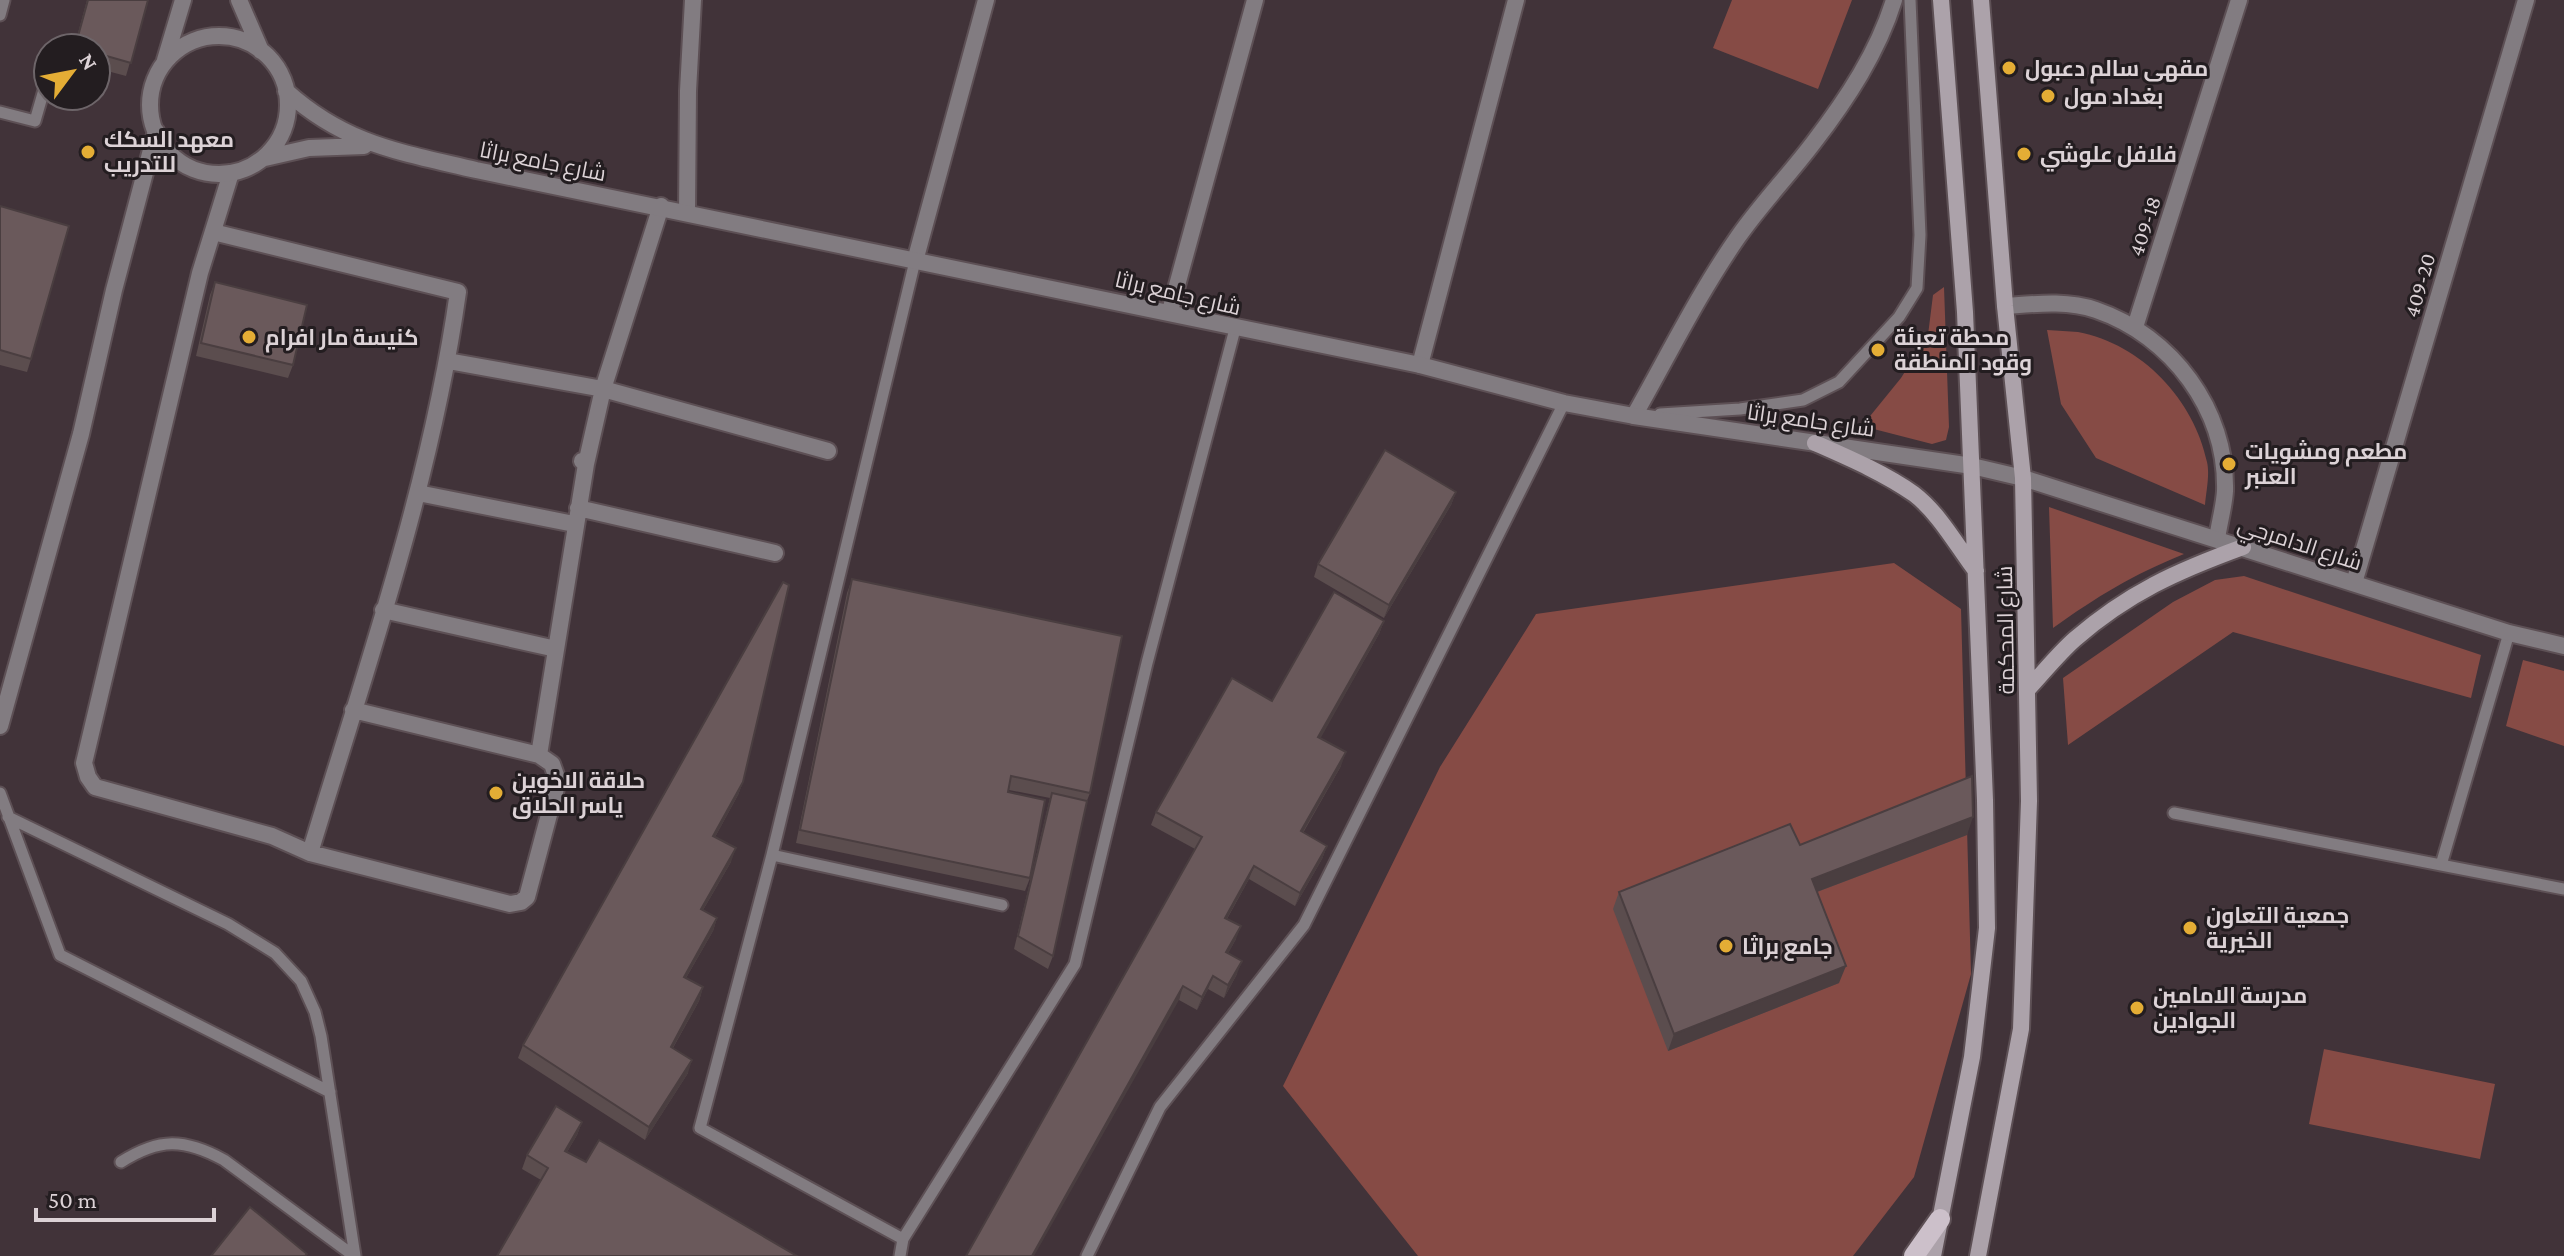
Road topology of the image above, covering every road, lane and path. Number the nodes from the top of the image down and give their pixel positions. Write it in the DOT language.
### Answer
graph roads {
  1 [pos="4,0"];
  2 [pos="183,0"];
  3 [pos="239,0"];
  4 [pos="693,0"];
  5 [pos="986,0"];
  6 [pos="1255,0"];
  7 [pos="1516,0"];
  8 [pos="1894,0"];
  9 [pos="1910,0"];
  10 [pos="1941,0"];
  11 [pos="1981,0"];
  12 [pos="2239,0"];
  13 [pos="2526,0"];
  14 [pos="0,15"];
  15 [pos="261,51"];
  16 [pos="164,64"];
  17 [pos="286,91"];
  18 [pos="0,112"];
  19 [pos="38,112"];
  20 [pos="156,131"];
  21 [pos="378,147"];
  22 [pos="263,158"];
  23 [pos="231,173"];
  24 [pos="661,206"];
  25 [pos="687,212"];
  26 [pos="213,232"];
  27 [pos="915,261"];
  28 [pos="2005,306"];
  29 [pos="1170,311"];
  30 [pos="2135,327"];
  31 [pos="1235,329"];
  32 [pos="448,361"];
  33 [pos="1420,365"];
  34 [pos="603,389"];
  35 [pos="1564,403"];
  36 [pos="1634,416"];
  37 [pos="1815,443"];
  38 [pos="828,451"];
  39 [pos="1972,466"];
  40 [pos="2023,478"];
  41 [pos="418,493"];
  42 [pos="576,516"];
  43 [pos="2217,539"];
  44 [pos="2243,547"];
  45 [pos="775,553"];
  46 [pos="1976,571"];
  47 [pos="2354,583"];
  48 [pos="383,610"];
  49 [pos="2509,633"];
  50 [pos="2564,646"];
  51 [pos="556,649"];
  52 [pos="2028,689"];
  53 [pos="353,710"];
  54 [pos="0,726"];
  55 [pos="539,755"];
  56 [pos="0,793"];
  57 [pos="2174,813"];
  58 [pos="8,817"];
  59 [pos="310,853"];
  60 [pos="772,855"];
  61 [pos="2441,865"];
  62 [pos="2564,889"];
  63 [pos="1002,905"];
  64 [pos="330,1092"];
  65 [pos="121,1162"];
  66 [pos="1940,1219"];
  67 [pos="903,1239"];
  68 [pos="355,1256"];
  69 [pos="900,1256"];
  70 [pos="1087,1256"];
  71 [pos="1914,1256"];
  72 [pos="1933,1256"];
  73 [pos="1978,1256"];
  1 -- 14 [label="lane"];
  2 -- 16 [label="street"];
  3 -- 15 [label="street"];
  4 -- 25 [label="street"];
  5 -- 27 [label="street"];
  6 -- 29 [label="street"];
  7 -- 33 [label="street"];
  8 -- 36 [label="street"];
  9 -- 36 [label="lane"];
  10 -- 39 [label="main road, شارع المحكمة"];
  11 -- 28 [label="main road, شارع المحكمة"];
  12 -- 30 [label="street, 409-18"];
  13 -- 47 [label="street, 409-20"];
  15 -- 16 [label="street"];
  15 -- 17 [label="street"];
  16 -- 20 [label="street"];
  17 -- 21 [label="street, شارع جامع براثا"];
  17 -- 22 [label="street"];
  18 -- 19 [label="lane"];
  20 -- 23 [label="street"];
  20 -- 54 [label="street"];
  21 -- 22 [label="street, شارع جامع براثا"];
  21 -- 24 [label="street, شارع جامع براثا"];
  22 -- 23 [label="street"];
  23 -- 26 [label="street"];
  24 -- 25 [label="street, شارع جامع براثا"];
  24 -- 34 [label="street"];
  25 -- 27 [label="street, شارع جامع براثا"];
  26 -- 32 [label="street"];
  26 -- 59 [label="street"];
  27 -- 29 [label="street, شارع جامع براثا"];
  27 -- 60 [label="lane"];
  28 -- 30 [label="street"];
  28 -- 40 [label="main road, شارع المحكمة"];
  29 -- 31 [label="street, شارع جامع براثا"];
  30 -- 43 [label="street"];
  31 -- 33 [label="street, شارع جامع براثا"];
  31 -- 67 [label="lane"];
  32 -- 34 [label="street"];
  32 -- 41 [label="street"];
  33 -- 35 [label="street, شارع جامع براثا"];
  34 -- 38 [label="street"];
  34 -- 42 [label="street"];
  35 -- 36 [label="street, شارع جامع براثا"];
  35 -- 70 [label="lane"];
  36 -- 37 [label="street, شارع جامع براثا"];
  37 -- 39 [label="street, شارع جامع براثا"];
  37 -- 46 [label="main road"];
  39 -- 40 [label="street, شارع جامع براثا"];
  39 -- 46 [label="main road, شارع المحكمة"];
  40 -- 43 [label="street, شارع الدامرجي"];
  40 -- 52 [label="main road, شارع المحكمة"];
  41 -- 42 [label="street"];
  41 -- 48 [label="street"];
  42 -- 45 [label="street"];
  42 -- 51 [label="street"];
  43 -- 44 [label="street, شارع الدامرجي"];
  44 -- 47 [label="street, شارع الدامرجي"];
  44 -- 52 [label="main road"];
  46 -- 66 [label="main road, شارع المحكمة"];
  47 -- 49 [label="street, شارع الدامرجي"];
  48 -- 51 [label="street"];
  48 -- 53 [label="street"];
  49 -- 50 [label="street, شارع الدامرجي"];
  49 -- 61 [label="lane"];
  51 -- 55 [label="street"];
  52 -- 73 [label="main road, شارع المحكمة"];
  53 -- 55 [label="street"];
  53 -- 59 [label="street"];
  55 -- 59 [label="street"];
  56 -- 58 [label="lane"];
  57 -- 61 [label="lane"];
  58 -- 64 [label="lane"];
  58 -- 64 [label="lane"];
  60 -- 63 [label="lane"];
  60 -- 67 [label="lane"];
  61 -- 62 [label="lane"];
  64 -- 68 [label="lane"];
  65 -- 68 [label="lane"];
  66 -- 71 [label="main road"];
  66 -- 72 [label="main road, شارع المحكمة"];
  67 -- 69 [label="lane"];
}
